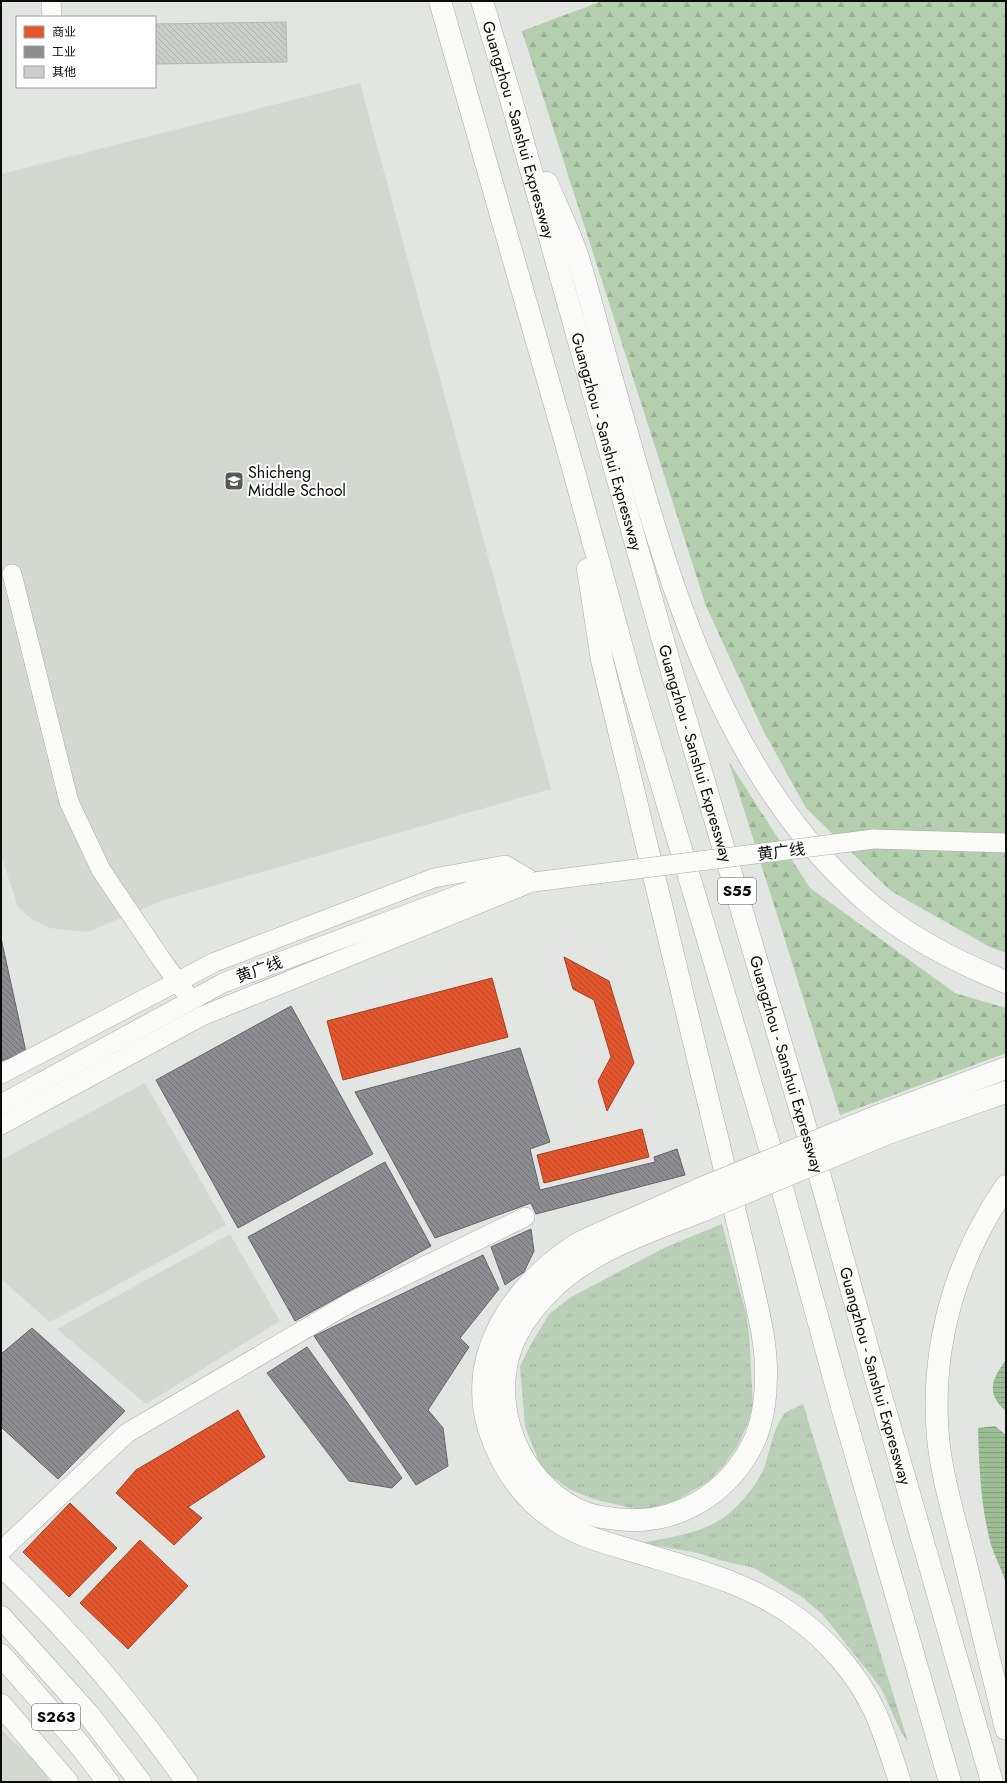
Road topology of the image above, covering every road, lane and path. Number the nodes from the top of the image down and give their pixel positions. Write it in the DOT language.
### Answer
graph roads {
  1 [pos="51,1"];
  2 [pos="440,1"];
  3 [pos="482,1"];
  4 [pos="52,16"];
  5 [pos="509,92"];
  6 [pos="573,468"];
  7 [pos="12,574"];
  8 [pos="1006,843"];
  9 [pos="534,882"];
  10 [pos="177,982"];
  11 [pos="1006,982"];
  12 [pos="191,1000"];
  13 [pos="202,1016"];
  14 [pos="1006,1068"];
  15 [pos="1,1074"];
  16 [pos="1006,1092"];
  17 [pos="1,1104"];
  18 [pos="885,1123"];
  19 [pos="1,1125"];
  20 [pos="1006,1186"];
  21 [pos="703,1199"];
  22 [pos="525,1217"];
  23 [pos="1,1551"];
  24 [pos="1,1565"];
  25 [pos="1,1617"];
  26 [pos="1,1654"];
  27 [pos="1,1705"];
  28 [pos="1006,1729"];
  29 [pos="67,1782"];
  30 [pos="108,1782"];
  31 [pos="140,1782"];
  32 [pos="187,1782"];
  33 [pos="900,1782"];
  34 [pos="950,1782"];
  35 [pos="992,1782"];
  1 -- 4 [label="street"];
  2 -- 6 [label="main road, S55"];
  3 -- 5 [label="main road, Guangzhou - Sanshui Expressway / S55"];
  5 -- 11 [label="main road"];
  5 -- 35 [label="main road, Guangzhou - Sanshui Expressway / S55"];
  6 -- 21 [label="main road"];
  6 -- 34 [label="main road, S55"];
  7 -- 10 [label="street"];
  8 -- 9 [label="street, 黄广线, bridge"];
  9 -- 10 [label="street, 黄广线"];
  9 -- 12 [label="street, 黄广线"];
  9 -- 13 [label="street"];
  10 -- 12 [label="street"];
  10 -- 15 [label="street, 黄广线"];
  12 -- 13 [label="street"];
  12 -- 17 [label="street, 黄广线"];
  13 -- 19 [label="street"];
  14 -- 18 [label="main road"];
  16 -- 18 [label="main road"];
  18 -- 21 [label="main road, bridge"];
  20 -- 28 [label="main road"];
  21 -- 33 [label="main road"];
  22 -- 23 [label="street"];
  24 -- 32 [label="main road"];
  25 -- 31 [label="main road, S263"];
  26 -- 30 [label="main road, S263"];
  27 -- 29 [label="main road, S263"];
}
